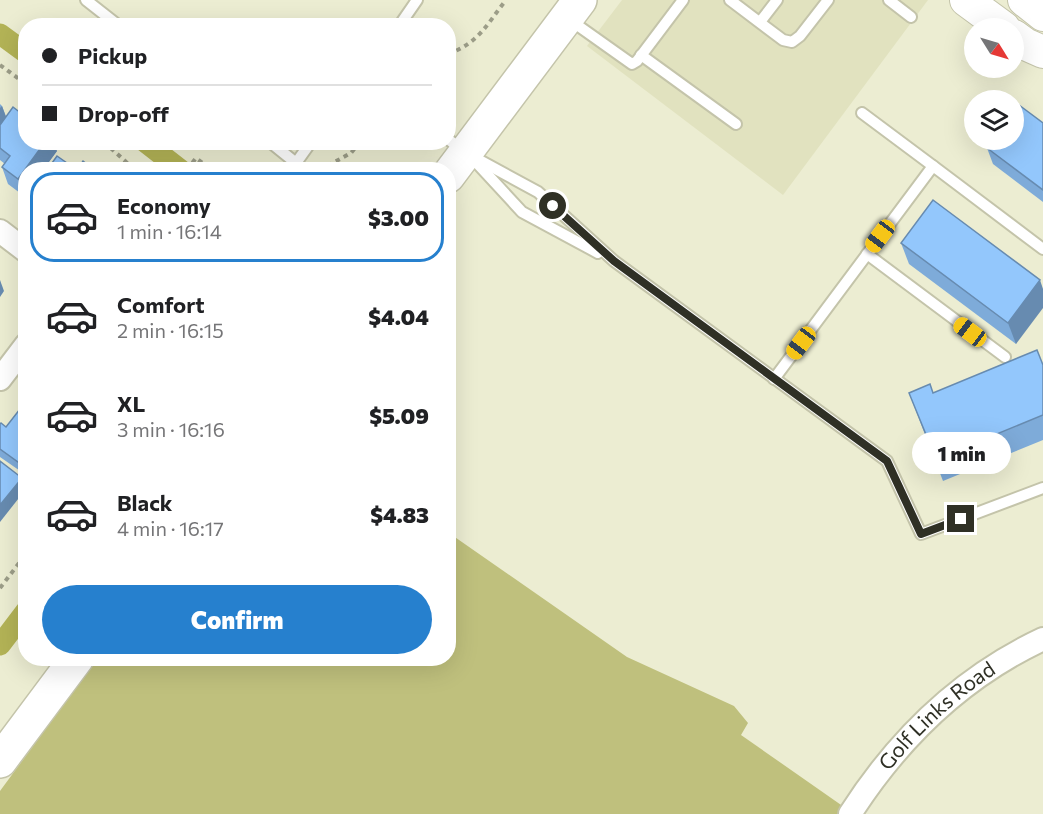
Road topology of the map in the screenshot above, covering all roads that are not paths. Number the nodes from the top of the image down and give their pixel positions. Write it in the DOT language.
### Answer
graph roads {
  1 [pos="86,0"];
  2 [pos="417,0"];
  3 [pos="683,0"];
  4 [pos="730,0"];
  5 [pos="777,0"];
  6 [pos="828,0"];
  7 [pos="889,0"];
  8 [pos="966,0"];
  9 [pos="573,9"];
  10 [pos="911,17"];
  11 [pos="109,18"];
  12 [pos="405,18"];
  13 [pos="991,18"];
  14 [pos="760,22"];
  15 [pos="1024,43"];
  16 [pos="1043,52"];
  17 [pos="642,55"];
  18 [pos="862,113"];
  19 [pos="736,124"];
  20 [pos="280,150"];
  21 [pos="455,156"];
  22 [pos="295,162"];
  23 [pos="933,166"];
  24 [pos="0,231"];
  25 [pos="18,245"];
  26 [pos="1043,249"];
  27 [pos="867,254"];
  28 [pos="614,261"];
  29 [pos="18,355"];
  30 [pos="1005,357"];
  31 [pos="0,379"];
  32 [pos="774,379"];
  33 [pos="1043,488"];
  34 [pos="1043,639"];
  35 [pos="71,666"];
  36 [pos="0,761"];
  37 [pos="850,814"];
  1 -- 11 [label="lane"];
  2 -- 12 [label="lane"];
  3 -- 17 [label="lane"];
  4 -- 14 [label="lane"];
  5 -- 14 [label="lane"];
  6 -- 14 [label="lane"];
  7 -- 10 [label="lane"];
  8 -- 13 [label="main road"];
  9 -- 17 [label="lane"];
  9 -- 21 [label="main road"];
  15 -- 16 [label="main road"];
  17 -- 19 [label="lane"];
  18 -- 23 [label="lane"];
  20 -- 22 [label="lane"];
  21 -- 28 [label="lane"];
  21 -- 28 [label="lane"];
  23 -- 26 [label="lane"];
  23 -- 27 [label="lane"];
  24 -- 25 [label="street"];
  27 -- 30 [label="lane"];
  27 -- 32 [label="lane"];
  28 -- 32 [label="lane"];
  29 -- 31 [label="street"];
  32 -- 33 [label="lane"];
  34 -- 37 [label="street, Golf Links Road"];
  35 -- 36 [label="main road"];
}
